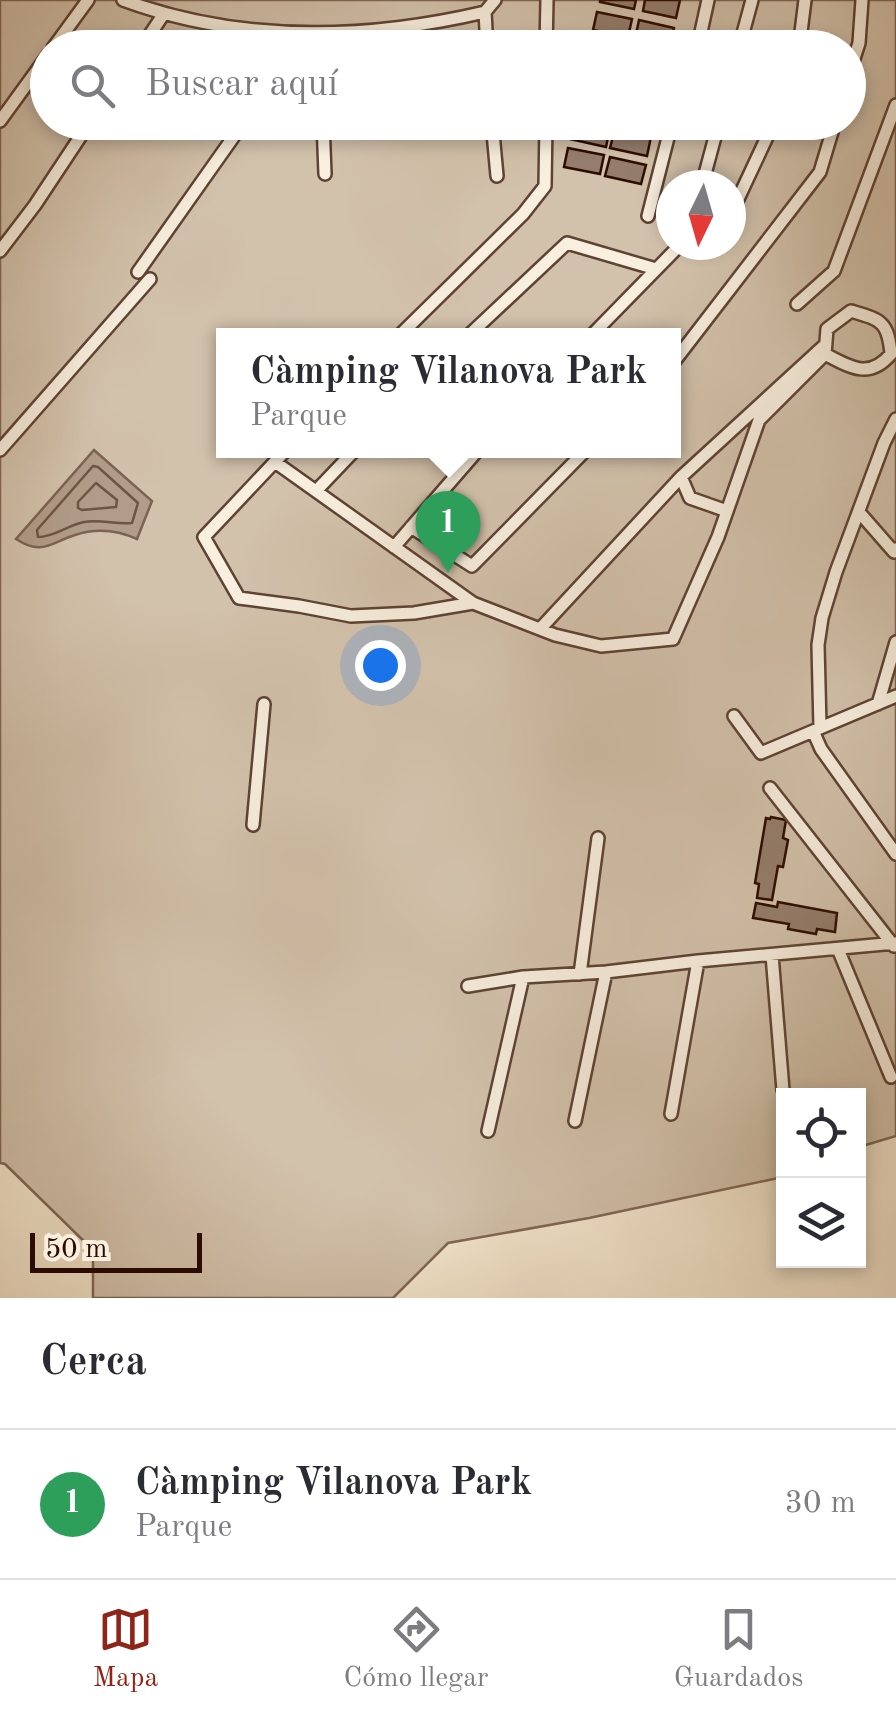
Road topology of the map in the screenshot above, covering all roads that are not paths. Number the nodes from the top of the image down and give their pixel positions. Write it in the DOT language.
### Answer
graph roads {
  1 [pos="88,0"];
  2 [pos="123,0"];
  3 [pos="495,0"];
  4 [pos="547,0"];
  5 [pos="708,0"];
  6 [pos="752,0"];
  7 [pos="805,0"];
  8 [pos="862,0"];
  9 [pos="486,12"];
  10 [pos="163,15"];
  11 [pos="66,30"];
  12 [pos="153,30"];
  13 [pos="253,30"];
  14 [pos="357,30"];
  15 [pos="487,30"];
  16 [pos="546,30"];
  17 [pos="702,30"];
  18 [pos="744,30"];
  19 [pos="802,30"];
  20 [pos="859,30"];
  21 [pos="30,80"];
  22 [pos="896,105"];
  23 [pos="0,121"];
  24 [pos="78,140"];
  25 [pos="231,140"];
  26 [pos="324,140"];
  27 [pos="494,140"];
  28 [pos="546,140"];
  29 [pos="667,140"];
  30 [pos="714,140"];
  31 [pos="766,140"];
  32 [pos="830,140"];
  33 [pos="706,170"];
  34 [pos="325,174"];
  35 [pos="497,176"];
  36 [pos="746,182"];
  37 [pos="648,216"];
  38 [pos="0,251"];
  39 [pos="665,260"];
  40 [pos="656,269"];
  41 [pos="138,272"];
  42 [pos="150,279"];
  43 [pos="797,304"];
  44 [pos="408,328"];
  45 [pos="477,328"];
  46 [pos="599,328"];
  47 [pos="825,349"];
  48 [pos="681,353"];
  49 [pos="896,419"];
  50 [pos="0,450"];
  51 [pos="279,458"];
  52 [pos="347,458"];
  53 [pos="471,458"];
  54 [pos="578,458"];
  55 [pos="275,462"];
  56 [pos="680,477"];
  57 [pos="316,491"];
  58 [pos="727,511"];
  59 [pos="859,512"];
  60 [pos="411,528"];
  61 [pos="394,547"];
  62 [pos="896,549"];
  63 [pos="473,603"];
  64 [pos="540,629"];
  65 [pos="896,642"];
  66 [pos="894,697"];
  67 [pos="264,704"];
  68 [pos="878,704"];
  69 [pos="896,711"];
  70 [pos="734,716"];
  71 [pos="816,729"];
  72 [pos="770,788"];
  73 [pos="253,825"];
  74 [pos="598,838"];
  75 [pos="896,854"];
  76 [pos="895,945"];
  77 [pos="838,949"];
  78 [pos="772,955"];
  79 [pos="698,961"];
  80 [pos="606,972"];
  81 [pos="580,974"];
  82 [pos="523,977"];
  83 [pos="468,986"];
  84 [pos="892,1077"];
  85 [pos="783,1088"];
  86 [pos="670,1114"];
  87 [pos="574,1122"];
  88 [pos="488,1131"];
  1 -- 11 [label="lane"];
  2 -- 10 [label="lane"];
  3 -- 9 [label="lane"];
  4 -- 16 [label="lane"];
  5 -- 17 [label="lane"];
  6 -- 18 [label="lane"];
  7 -- 19 [label="lane"];
  8 -- 20 [label="lane"];
  9 -- 14 [label="lane"];
  9 -- 15 [label="lane"];
  10 -- 12 [label="lane"];
  10 -- 13 [label="lane"];
  21 -- 23 [label="lane"];
  22 -- 43 [label="lane"];
  24 -- 38 [label="lane"];
  25 -- 41 [label="lane"];
  26 -- 34 [label="lane"];
  27 -- 35 [label="lane"];
  28 -- 44 [label="lane"];
  29 -- 37 [label="lane"];
  30 -- 33 [label="lane"];
  31 -- 36 [label="lane"];
  32 -- 48 [label="lane"];
  39 -- 40 [label="lane"];
  40 -- 45 [label="lane"];
  40 -- 46 [label="lane"];
  42 -- 50 [label="lane"];
  47 -- 47 [label="lane"];
  47 -- 56 [label="lane"];
  47 -- 58 [label="lane"];
  49 -- 59 [label="lane"];
  51 -- 55 [label="lane"];
  52 -- 57 [label="lane"];
  53 -- 60 [label="lane"];
  54 -- 60 [label="lane"];
  55 -- 57 [label="lane"];
  55 -- 63 [label="lane"];
  56 -- 58 [label="lane"];
  56 -- 64 [label="lane"];
  57 -- 61 [label="lane"];
  58 -- 64 [label="lane"];
  59 -- 62 [label="lane"];
  59 -- 71 [label="lane"];
  60 -- 61 [label="lane"];
  61 -- 63 [label="lane"];
  63 -- 64 [label="lane"];
  65 -- 68 [label="lane"];
  66 -- 68 [label="lane"];
  66 -- 69 [label="lane"];
  67 -- 73 [label="lane"];
  68 -- 71 [label="lane"];
  70 -- 71 [label="lane"];
  71 -- 75 [label="lane"];
  72 -- 76 [label="lane"];
  74 -- 81 [label="lane"];
  76 -- 77 [label="lane"];
  77 -- 78 [label="lane"];
  77 -- 84 [label="lane"];
  78 -- 79 [label="lane"];
  78 -- 85 [label="lane"];
  79 -- 80 [label="lane"];
  79 -- 86 [label="lane"];
  80 -- 81 [label="lane"];
  80 -- 87 [label="lane"];
  81 -- 82 [label="lane"];
  82 -- 83 [label="lane"];
  82 -- 88 [label="lane"];
}
